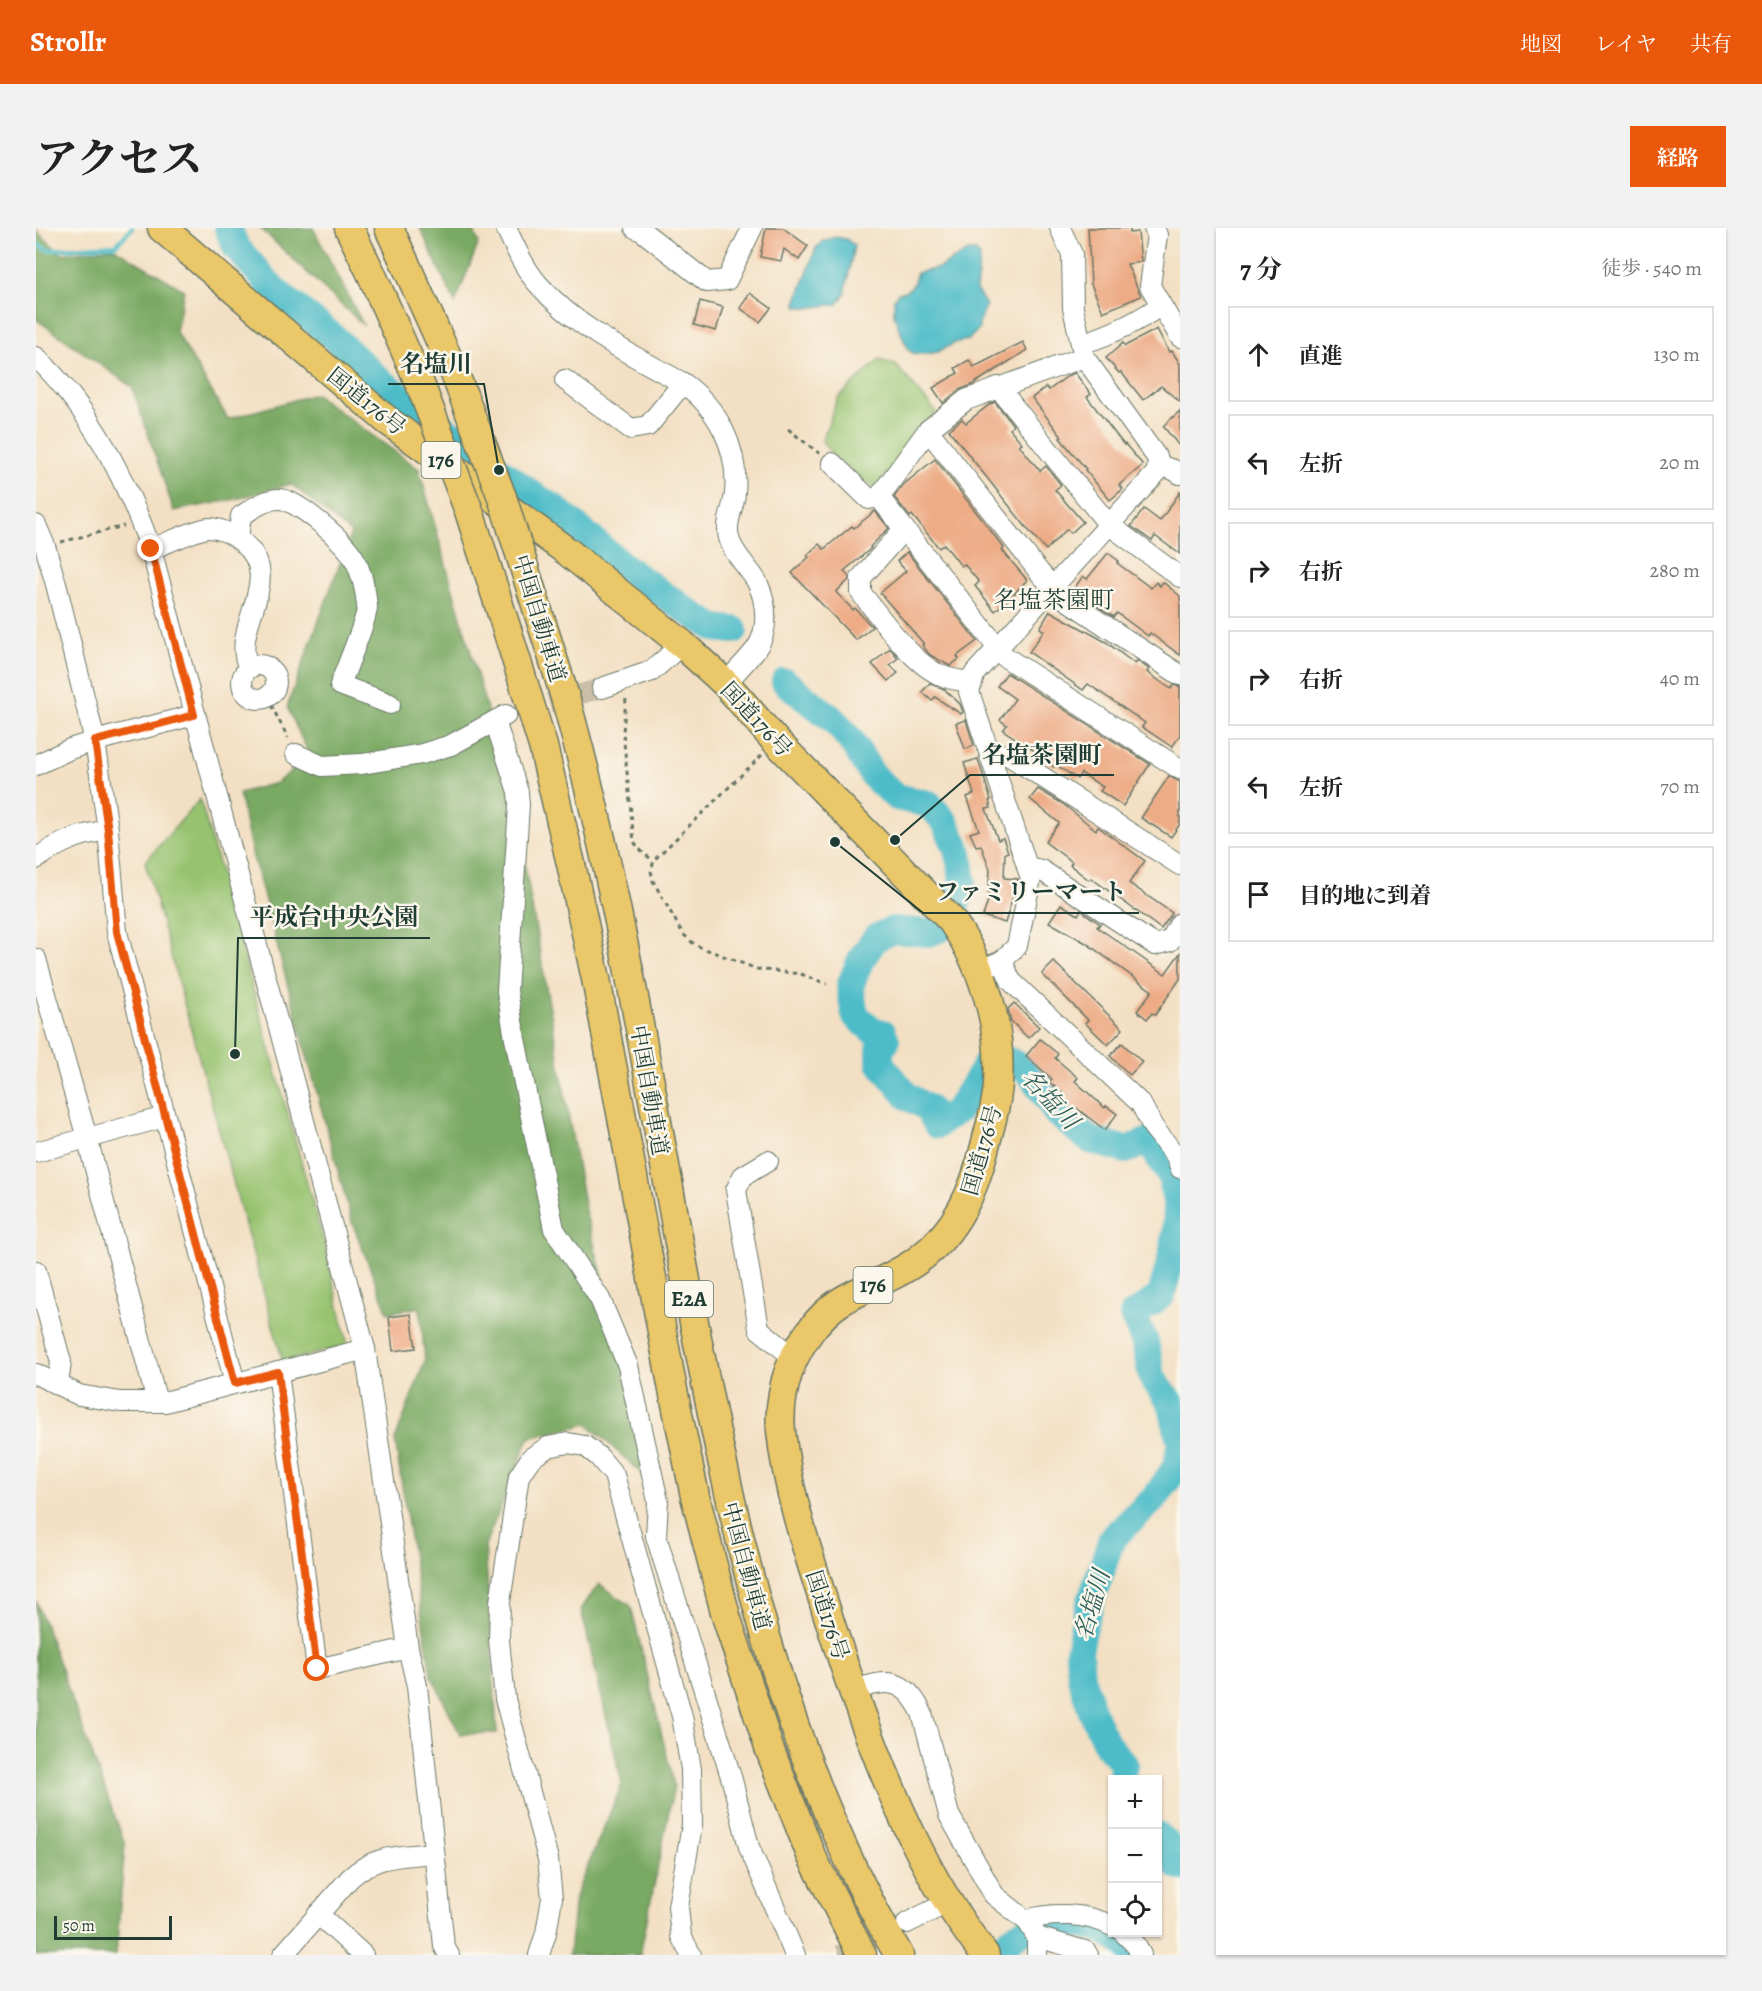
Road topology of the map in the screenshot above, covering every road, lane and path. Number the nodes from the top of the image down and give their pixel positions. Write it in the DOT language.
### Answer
graph roads {
  1 [pos="162,228"];
  2 [pos="349,228"];
  3 [pos="389,228"];
  4 [pos="506,228"];
  5 [pos="635,228"];
  6 [pos="752,228"];
  7 [pos="1060,228"];
  8 [pos="1154,228"];
  9 [pos="1161,305"];
  10 [pos="1180,337"];
  11 [pos="1083,350"];
  12 [pos="36,357"];
  13 [pos="565,380"];
  14 [pos="683,383"];
  15 [pos="998,387"];
  16 [pos="788,429"];
  17 [pos="928,430"];
  18 [pos="832,463"];
  19 [pos="1158,465"];
  20 [pos="1180,474"];
  21 [pos="879,497"];
  22 [pos="1108,524"];
  23 [pos="36,525"];
  24 [pos="131,525"];
  25 [pos="904,529"];
  26 [pos="238,538"];
  27 [pos="45,546"];
  28 [pos="151,549"];
  29 [pos="1180,577"];
  30 [pos="1053,587"];
  31 [pos="682,644"];
  32 [pos="998,647"];
  33 [pos="1180,675"];
  34 [pos="627,679"];
  35 [pos="972,682"];
  36 [pos="726,684"];
  37 [pos="602,688"];
  38 [pos="267,697"];
  39 [pos="390,704"];
  40 [pos="194,715"];
  41 [pos="95,741"];
  42 [pos="776,741"];
  43 [pos="296,754"];
  44 [pos="990,754"];
  45 [pos="36,765"];
  46 [pos="1180,769"];
  47 [pos="108,830"];
  48 [pos="36,858"];
  49 [pos="654,860"];
  50 [pos="1180,865"];
  51 [pos="1027,867"];
  52 [pos="1180,923"];
  53 [pos="36,959"];
  54 [pos="991,966"];
  55 [pos="827,984"];
  56 [pos="165,1117"];
  57 [pos="87,1138"];
  58 [pos="36,1152"];
  59 [pos="768,1161"];
  60 [pos="1180,1168"];
  61 [pos="36,1271"];
  62 [pos="365,1349"];
  63 [pos="794,1358"];
  64 [pos="278,1372"];
  65 [pos="36,1374"];
  66 [pos="235,1383"];
  67 [pos="58,1385"];
  68 [pos="157,1402"];
  69 [pos="408,1648"];
  70 [pos="853,1691"];
  71 [pos="433,1853"];
  72 [pos="949,1902"];
  73 [pos="318,1914"];
  74 [pos="1026,1920"];
  75 [pos="907,1923"];
  76 [pos="1108,1924"];
  77 [pos="1128,1937"];
  78 [pos="1037,1946"];
  79 [pos="284,1955"];
  80 [pos="363,1955"];
  81 [pos="449,1955"];
  82 [pos="539,1955"];
  83 [pos="691,1955"];
  84 [pos="795,1955"];
  85 [pos="862,1955"];
  86 [pos="899,1955"];
  87 [pos="985,1955"];
  88 [pos="1088,1955"];
  89 [pos="1141,1955"];
  1 -- 31 [label="highway, 国道176号 / 176"];
  2 -- 85 [label="highway, 中国自動車道 / E2A, bridge"];
  3 -- 86 [label="highway, 中国自動車道 / E2A, bridge"];
  4 -- 14 [label="street"];
  5 -- 6 [label="street"];
  7 -- 11 [label="street"];
  8 -- 9 [label="street"];
  9 -- 10 [label="street"];
  9 -- 11 [label="street"];
  11 -- 15 [label="street"];
  11 -- 19 [label="street"];
  12 -- 28 [label="street"];
  13 -- 14 [label="street"];
  14 -- 36 [label="street"];
  15 -- 17 [label="street"];
  15 -- 22 [label="street"];
  16 -- 18 [label="path"];
  17 -- 21 [label="street"];
  17 -- 30 [label="street"];
  18 -- 21 [label="street"];
  19 -- 20 [label="street"];
  19 -- 22 [label="street"];
  21 -- 25 [label="street"];
  22 -- 29 [label="street"];
  22 -- 30 [label="street"];
  23 -- 27 [label="street"];
  24 -- 27 [label="path"];
  25 -- 32 [label="street"];
  25 -- 35 [label="street"];
  26 -- 28 [label="street"];
  26 -- 38 [label="street"];
  26 -- 39 [label="street"];
  27 -- 41 [label="street"];
  28 -- 40 [label="street"];
  30 -- 32 [label="street"];
  30 -- 33 [label="street"];
  31 -- 34 [label="street"];
  31 -- 36 [label="highway, 国道176号 / 176"];
  32 -- 35 [label="street"];
  32 -- 46 [label="street"];
  34 -- 37 [label="street"];
  34 -- 49 [label="path"];
  35 -- 44 [label="street"];
  36 -- 42 [label="highway, 国道176号 / 176"];
  38 -- 43 [label="path"];
  40 -- 41 [label="street"];
  40 -- 62 [label="street"];
  41 -- 45 [label="street"];
  41 -- 47 [label="street"];
  42 -- 49 [label="path"];
  42 -- 54 [label="highway, 国道176号 / 176"];
  43 -- 84 [label="street"];
  44 -- 50 [label="street"];
  44 -- 51 [label="street"];
  47 -- 48 [label="street"];
  47 -- 56 [label="street"];
  49 -- 55 [label="path"];
  51 -- 52 [label="street"];
  51 -- 54 [label="street"];
  53 -- 57 [label="street"];
  54 -- 60 [label="street"];
  54 -- 63 [label="highway, 国道176号 / 176"];
  56 -- 57 [label="street"];
  56 -- 66 [label="street"];
  57 -- 58 [label="street"];
  57 -- 68 [label="street"];
  59 -- 63 [label="street"];
  61 -- 67 [label="street"];
  62 -- 64 [label="street"];
  62 -- 69 [label="street"];
  63 -- 70 [label="highway, 国道176号 / 176"];
  64 -- 66 [label="street"];
  64 -- 69 [label="street"];
  65 -- 67 [label="street"];
  66 -- 68 [label="street"];
  67 -- 68 [label="street"];
  69 -- 71 [label="street"];
  70 -- 72 [label="highway, 国道176号 / 176"];
  70 -- 74 [label="street"];
  71 -- 73 [label="street"];
  71 -- 81 [label="street"];
  72 -- 75 [label="street"];
  72 -- 87 [label="highway, 国道176号 / 176"];
  73 -- 79 [label="street"];
  73 -- 80 [label="street"];
  74 -- 76 [label="street"];
  74 -- 78 [label="street"];
  77 -- 89 [label="street"];
  78 -- 88 [label="street"];
  82 -- 83 [label="street"];
}
